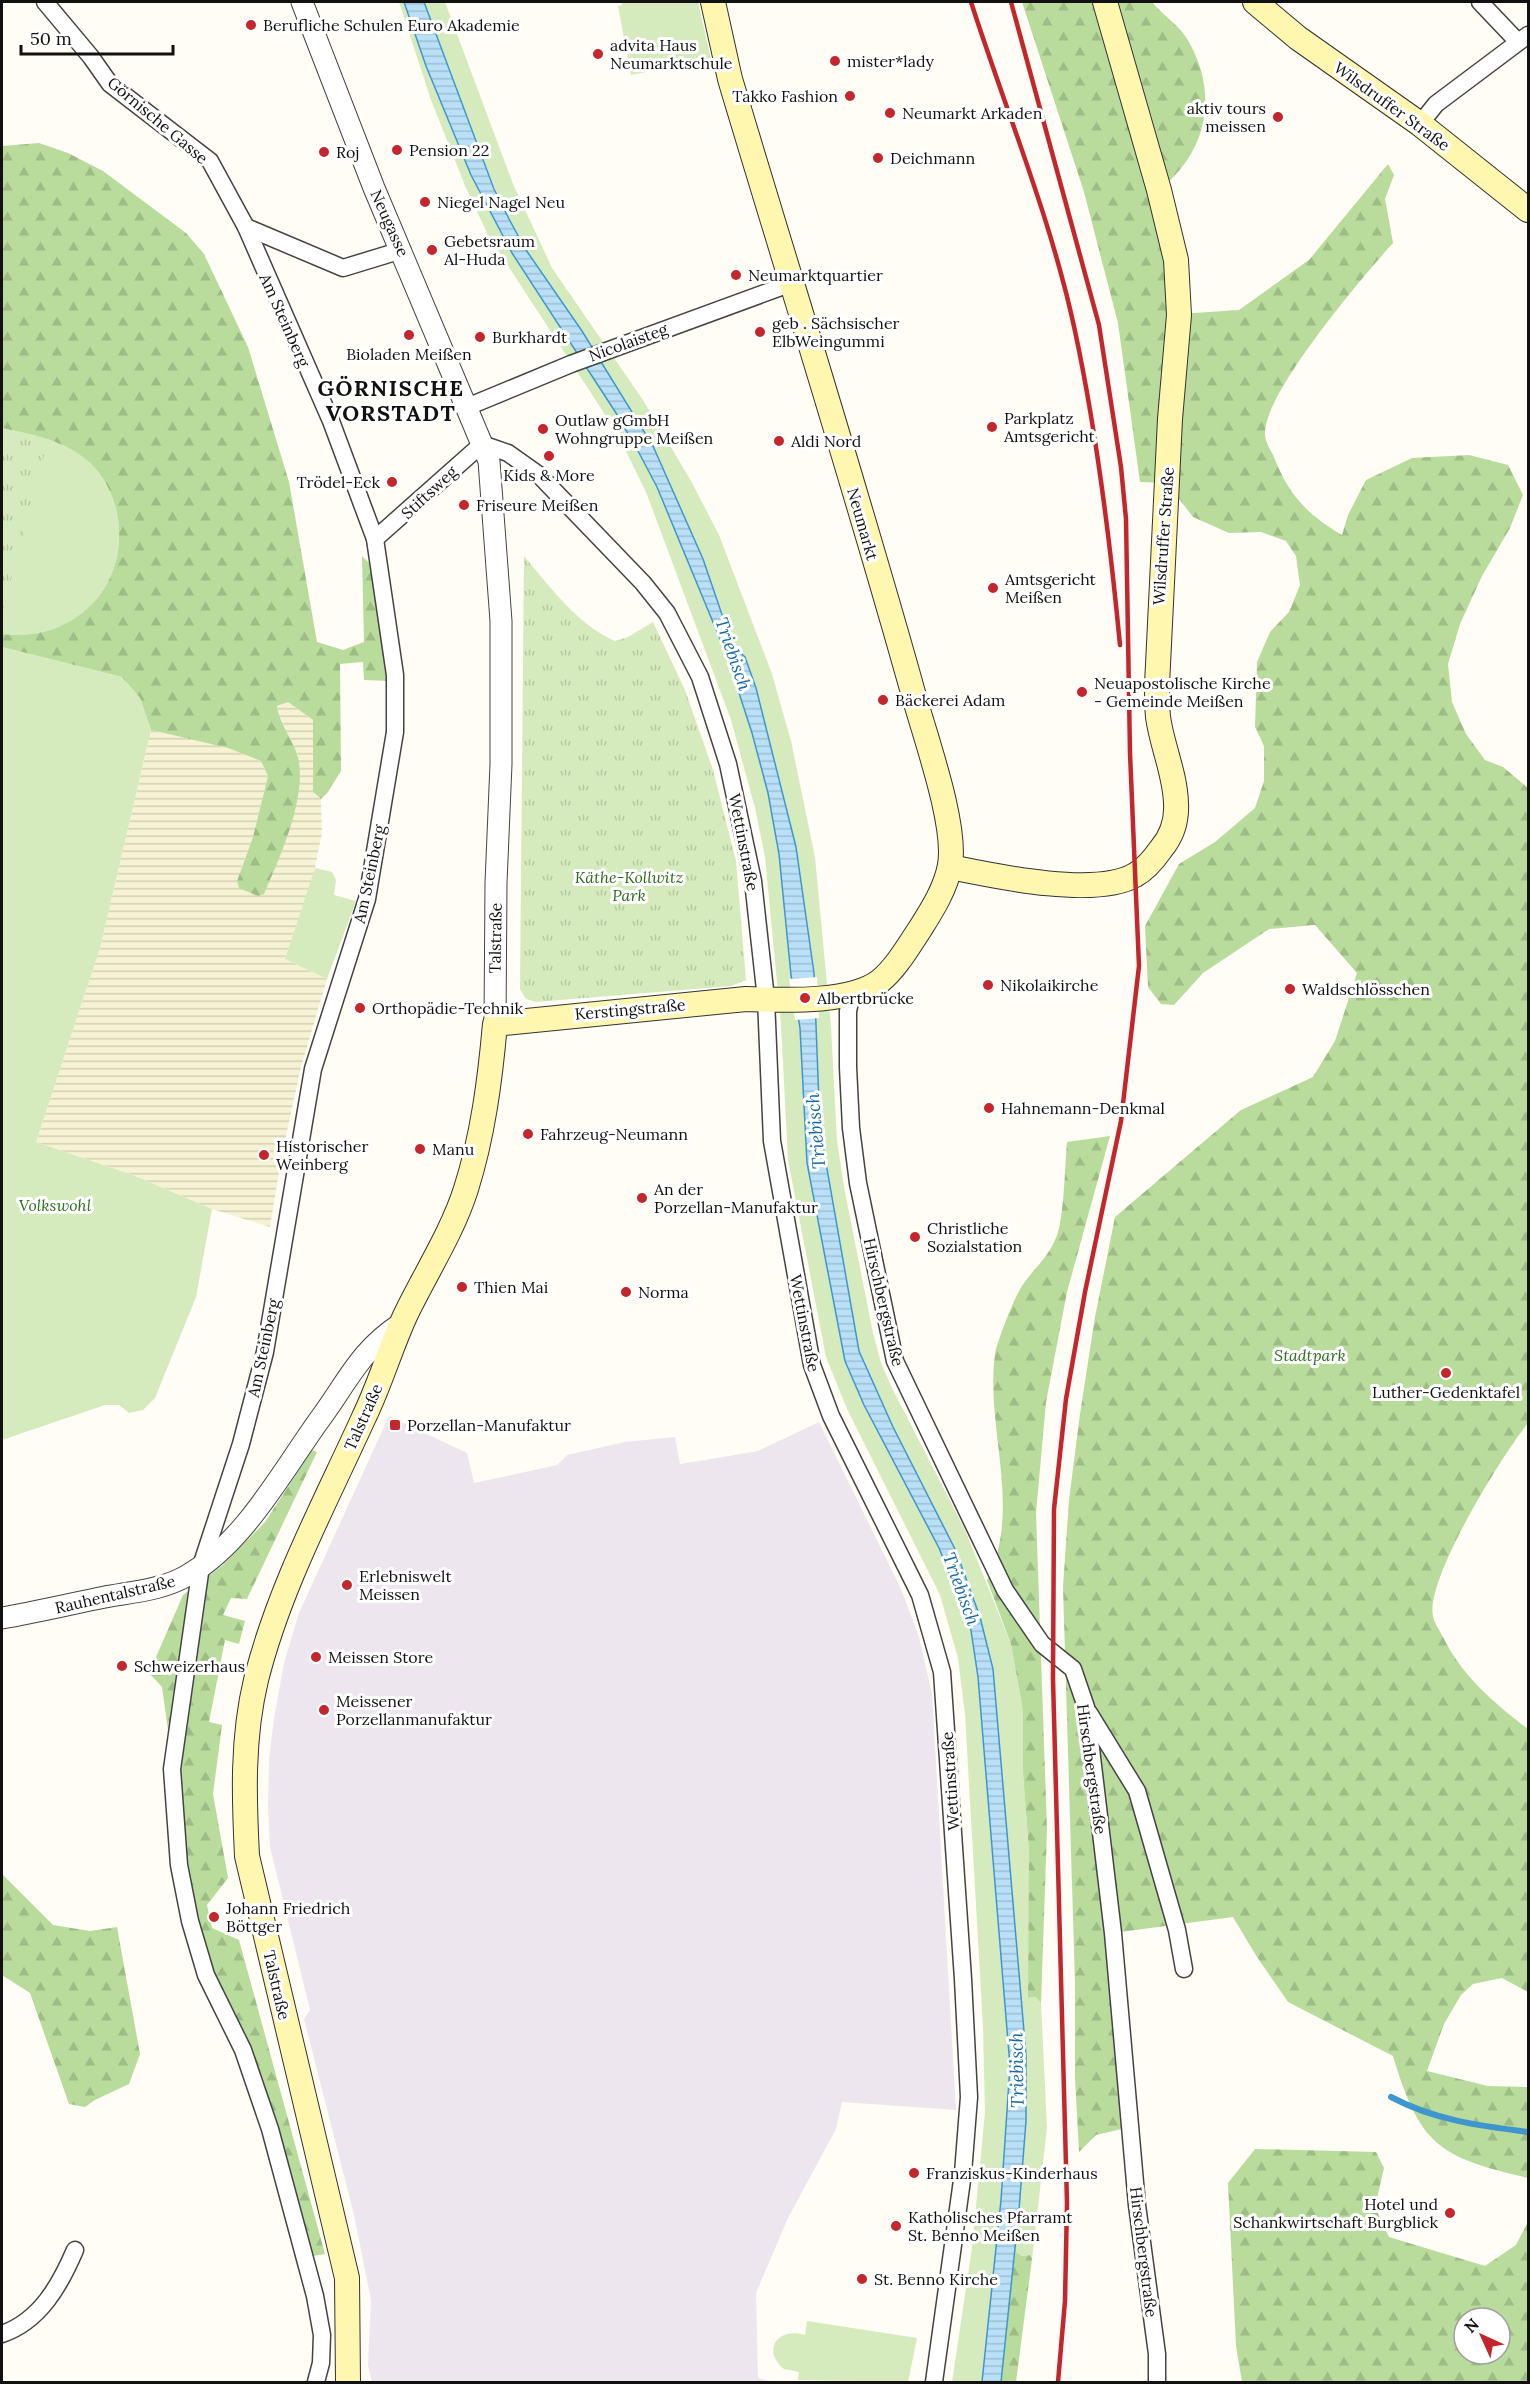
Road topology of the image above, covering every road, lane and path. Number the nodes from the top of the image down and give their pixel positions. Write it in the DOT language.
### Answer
graph roads {
  1 [pos="45,2"];
  2 [pos="302,2"];
  3 [pos="713,2"];
  4 [pos="1105,2"];
  5 [pos="1255,2"];
  6 [pos="1480,2"];
  7 [pos="1523,39"];
  8 [pos="1420,124"];
  9 [pos="1528,210"];
  10 [pos="246,227"];
  11 [pos="402,250"];
  12 [pos="792,283"];
  13 [pos="467,407"];
  14 [pos="482,444"];
  15 [pos="375,539"];
  16 [pos="950,867"];
  17 [pos="840,995"];
  18 [pos="774,1000"];
  19 [pos="495,1024"];
  20 [pos="402,1323"];
  21 [pos="370,1404"];
  22 [pos="328,1408"];
  23 [pos="201,1566"];
  24 [pos="2,1618"];
  25 [pos="1086,1707"];
  26 [pos="1184,1969"];
  27 [pos="75,2250"];
  28 [pos="2,2334"];
  29 [pos="316,2382"];
  30 [pos="348,2382"];
  31 [pos="934,2382"];
  32 [pos="1157,2382"];
  1 -- 10 [label="street, Görnische Gasse"];
  2 -- 11 [label="street, Neugasse"];
  3 -- 12 [label="main road, Neumarkt"];
  4 -- 16 [label="main road, Wilsdruffer Straße"];
  5 -- 8 [label="main road, Wilsdruffer Straße"];
  6 -- 7 [label="street"];
  7 -- 8 [label="street"];
  8 -- 9 [label="main road, Wilsdruffer Straße"];
  10 -- 11 [label="street"];
  10 -- 15 [label="street, Am Steinberg"];
  11 -- 13 [label="street, Neugasse"];
  12 -- 13 [label="street, Nicolaisteg"];
  12 -- 16 [label="main road, Neumarkt"];
  13 -- 14 [label="street, Neugasse"];
  14 -- 15 [label="street, Stiftsweg"];
  14 -- 18 [label="street, Wettinstraße"];
  14 -- 19 [label="street, Talstraße"];
  15 -- 23 [label="street, Am Steinberg"];
  16 -- 17 [label="main road, Neumarkt"];
  17 -- 18 [label="main road"];
  17 -- 25 [label="street, Hirschbergstraße"];
  18 -- 19 [label="main road, Kerstingstraße"];
  18 -- 31 [label="street, Wettinstraße"];
  19 -- 20 [label="main road, Talstraße"];
  20 -- 21 [label="main road, Talstraße"];
  20 -- 22 [label="street, Rauhentalstraße"];
  21 -- 22 [label="street"];
  21 -- 30 [label="main road, Talstraße"];
  22 -- 23 [label="street, Rauhentalstraße"];
  23 -- 24 [label="street, Rauhentalstraße"];
  23 -- 29 [label="street"];
  25 -- 26 [label="street"];
  25 -- 32 [label="street, Hirschbergstraße"];
  27 -- 28 [label="street"];
}
